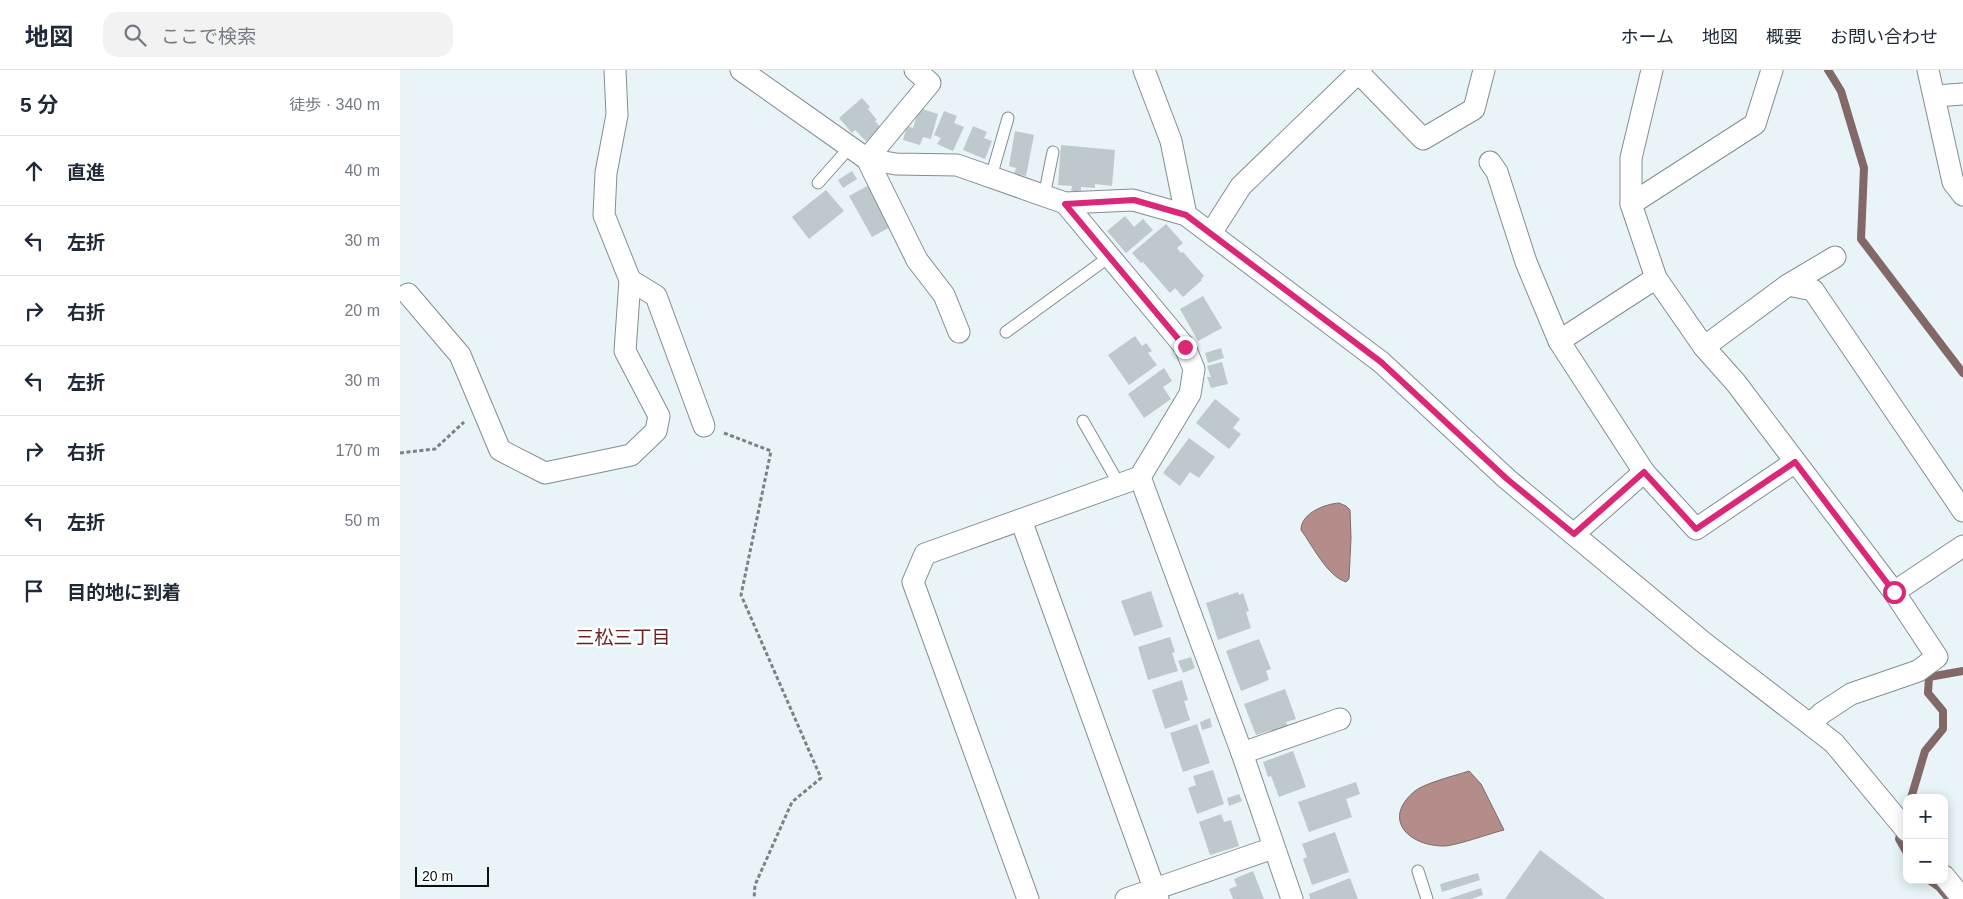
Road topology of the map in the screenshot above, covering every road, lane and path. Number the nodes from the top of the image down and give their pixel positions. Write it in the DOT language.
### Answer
graph roads {
  1 [pos="615,70"];
  2 [pos="741,70"];
  3 [pos="915,70"];
  4 [pos="1144,70"];
  5 [pos="1484,70"];
  6 [pos="1652,70"];
  7 [pos="1772,70"];
  8 [pos="1928,70"];
  9 [pos="1358,71"];
  10 [pos="1963,94"];
  11 [pos="1935,96"];
  12 [pos="1008,118"];
  13 [pos="850,147"];
  14 [pos="1053,152"];
  15 [pos="867,159"];
  16 [pos="1490,162"];
  17 [pos="991,177"];
  18 [pos="818,183"];
  19 [pos="1963,195"];
  20 [pos="1044,196"];
  21 [pos="1065,204"];
  22 [pos="1631,204"];
  23 [pos="1186,215"];
  24 [pos="1211,233"];
  25 [pos="1109,257"];
  26 [pos="1835,257"];
  27 [pos="1656,278"];
  28 [pos="630,280"];
  29 [pos="1788,285"];
  30 [pos="408,294"];
  31 [pos="959,332"];
  32 [pos="1006,332"];
  33 [pos="1559,341"];
  34 [pos="1704,347"];
  35 [pos="481,406"];
  36 [pos="1082,420"];
  37 [pos="704,426"];
  38 [pos="400,453"];
  39 [pos="1795,462"];
  40 [pos="1644,472"];
  41 [pos="1140,477"];
  42 [pos="1120,484"];
  43 [pos="1963,511"];
  44 [pos="1021,520"];
  45 [pos="1574,534"];
  46 [pos="1963,546"];
  47 [pos="1894,592"];
  48 [pos="1340,719"];
  49 [pos="1810,724"];
  50 [pos="1242,753"];
  51 [pos="1903,826"];
  52 [pos="1273,848"];
  53 [pos="1418,871"];
  54 [pos="1948,881"];
  55 [pos="1156,894"];
  56 [pos="754,899"];
  57 [pos="1028,899"];
  58 [pos="1126,899"];
  59 [pos="1292,899"];
  60 [pos="1427,899"];
  61 [pos="1963,899"];
  1 -- 28 [label="street"];
  2 -- 13 [label="street"];
  3 -- 15 [label="street"];
  4 -- 23 [label="street"];
  5 -- 9 [label="street"];
  6 -- 22 [label="street"];
  7 -- 22 [label="street"];
  8 -- 11 [label="street"];
  9 -- 24 [label="street"];
  10 -- 11 [label="street"];
  11 -- 19 [label="street"];
  12 -- 17 [label="lane"];
  13 -- 15 [label="street"];
  13 -- 18 [label="lane"];
  14 -- 20 [label="lane"];
  15 -- 17 [label="street"];
  15 -- 31 [label="street"];
  16 -- 33 [label="street"];
  17 -- 20 [label="street"];
  20 -- 21 [label="street"];
  21 -- 23 [label="street"];
  21 -- 25 [label="street"];
  22 -- 27 [label="street"];
  23 -- 24 [label="street"];
  24 -- 45 [label="street"];
  25 -- 32 [label="lane"];
  25 -- 41 [label="street"];
  26 -- 29 [label="street"];
  27 -- 33 [label="street"];
  27 -- 34 [label="street"];
  28 -- 35 [label="street"];
  28 -- 37 [label="street"];
  29 -- 34 [label="street"];
  29 -- 43 [label="street"];
  30 -- 35 [label="street"];
  33 -- 40 [label="street"];
  34 -- 39 [label="street"];
  35 -- 38 [label="path"];
  36 -- 42 [label="lane"];
  37 -- 56 [label="path"];
  39 -- 40 [label="street"];
  39 -- 47 [label="street"];
  40 -- 45 [label="street"];
  41 -- 42 [label="street"];
  41 -- 50 [label="street"];
  42 -- 44 [label="street"];
  44 -- 55 [label="street"];
  44 -- 57 [label="street"];
  45 -- 49 [label="street"];
  46 -- 47 [label="street"];
  47 -- 49 [label="street"];
  48 -- 50 [label="street"];
  49 -- 51 [label="street"];
  50 -- 52 [label="street"];
  52 -- 55 [label="street"];
  52 -- 59 [label="street"];
  53 -- 60 [label="lane"];
  54 -- 61 [label="street"];
  55 -- 58 [label="street"];
}
